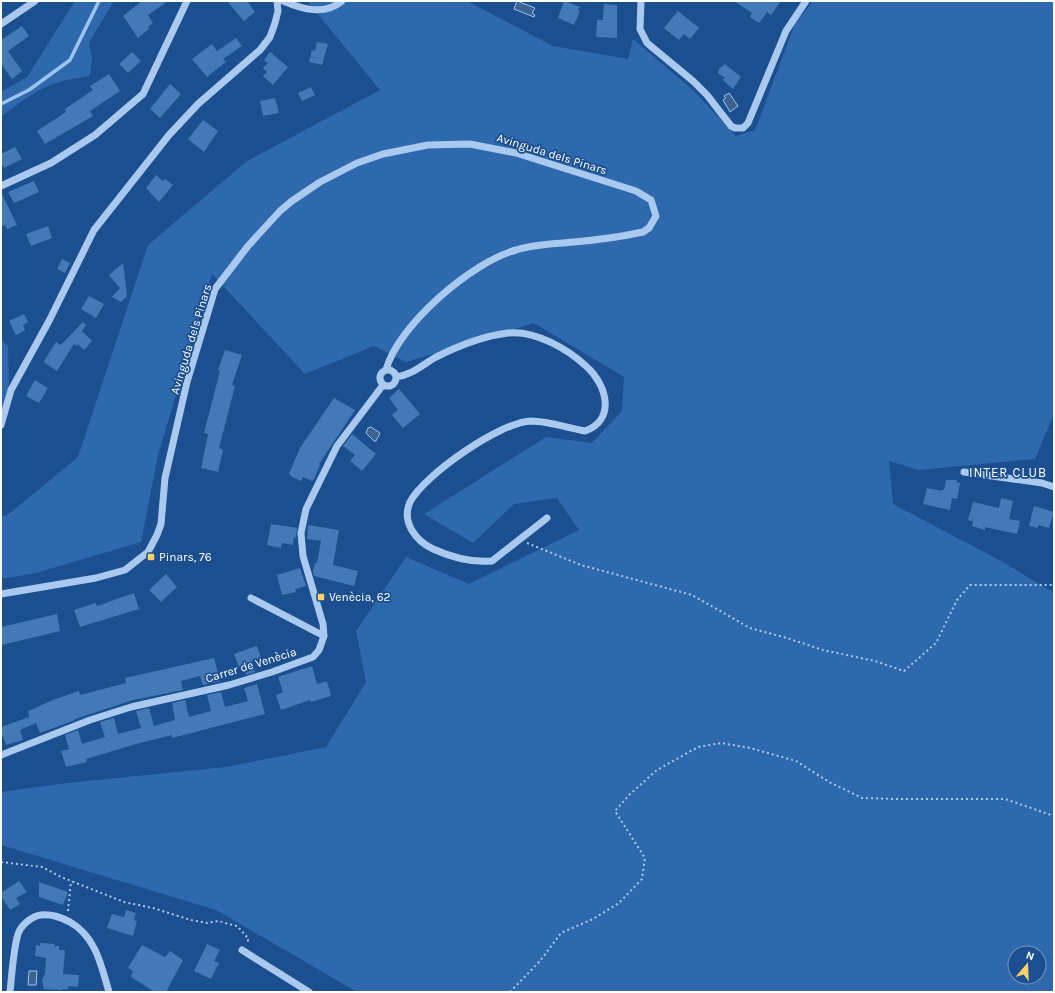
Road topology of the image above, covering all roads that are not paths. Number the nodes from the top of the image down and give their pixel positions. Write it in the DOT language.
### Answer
graph roads {
  1 [pos="35,1"];
  2 [pos="187,1"];
  3 [pos="277,1"];
  4 [pos="283,1"];
  5 [pos="342,1"];
  6 [pos="641,1"];
  7 [pos="806,1"];
  8 [pos="1,24"];
  9 [pos="1,186"];
  10 [pos="386,370"];
  11 [pos="396,377"];
  12 [pos="383,385"];
  13 [pos="1,425"];
  14 [pos="964,472"];
  15 [pos="1054,487"];
  16 [pos="547,518"];
  17 [pos="1,594"];
  18 [pos="252,598"];
  19 [pos="324,636"];
  20 [pos="1,755"];
  21 [pos="242,950"];
  22 [pos="10,992"];
  23 [pos="110,992"];
  24 [pos="309,992"];
  1 -- 8 [label="street"];
  2 -- 9 [label="street"];
  3 -- 13 [label="street"];
  4 -- 5 [label="street"];
  6 -- 7 [label="street"];
  10 -- 11 [label="street"];
  10 -- 12 [label="street"];
  10 -- 17 [label="street, Avinguda dels Pinars"];
  11 -- 12 [label="street"];
  11 -- 16 [label="street"];
  12 -- 19 [label="street"];
  14 -- 15 [label="street"];
  18 -- 19 [label="street"];
  19 -- 20 [label="street, Carrer de Venècia"];
  21 -- 24 [label="street"];
  22 -- 23 [label="street"];
}
